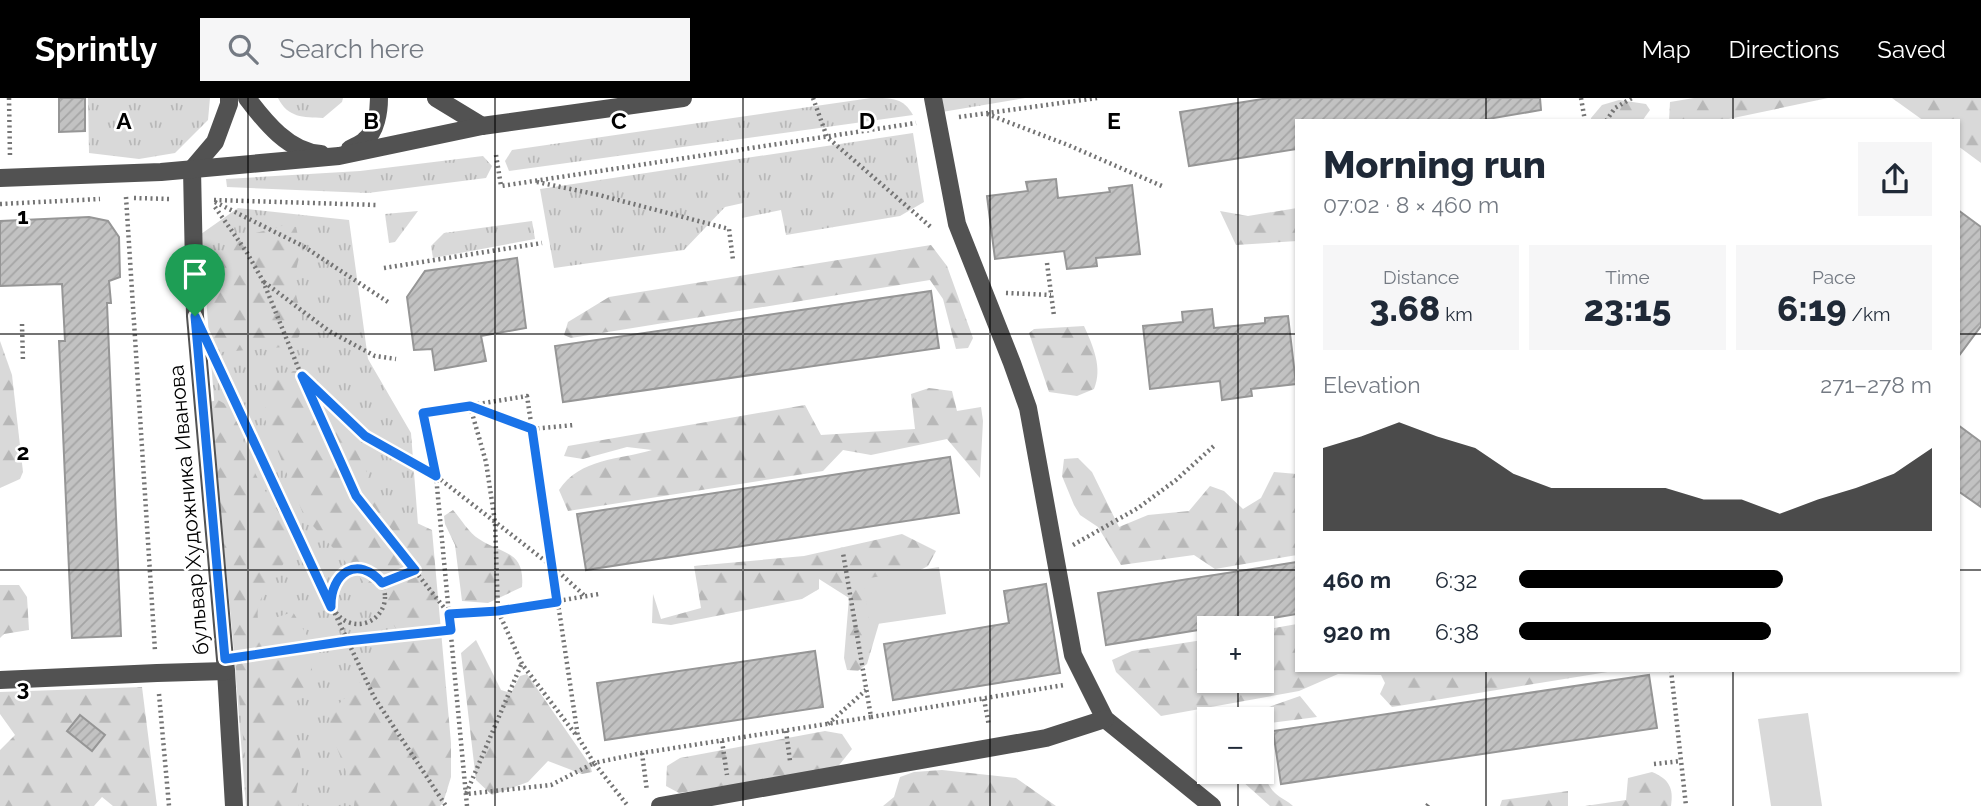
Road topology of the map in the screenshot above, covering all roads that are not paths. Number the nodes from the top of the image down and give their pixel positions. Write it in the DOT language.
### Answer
graph roads {
  1 [pos="229,98"];
  2 [pos="247,98"];
  3 [pos="379,98"];
  4 [pos="436,98"];
  5 [pos="683,98"];
  6 [pos="933,98"];
  7 [pos="482,126"];
  8 [pos="339,156"];
  9 [pos="192,169"];
  10 [pos="5,177"];
  11 [pos="226,665"];
  12 [pos="0,680"];
  13 [pos="1105,719"];
  14 [pos="654,799"];
  15 [pos="234,806"];
  16 [pos="1212,806"];
  1 -- 9 [label="street"];
  2 -- 8 [label="street"];
  3 -- 8 [label="street"];
  4 -- 7 [label="street"];
  5 -- 7 [label="street"];
  6 -- 13 [label="street"];
  7 -- 8 [label="street"];
  8 -- 9 [label="street"];
  9 -- 10 [label="street"];
  9 -- 11 [label="street, бульвар Художника Иванова"];
  11 -- 12 [label="street"];
  11 -- 15 [label="street, бульвар Художника Иванова"];
  13 -- 14 [label="street"];
  13 -- 16 [label="street"];
}
